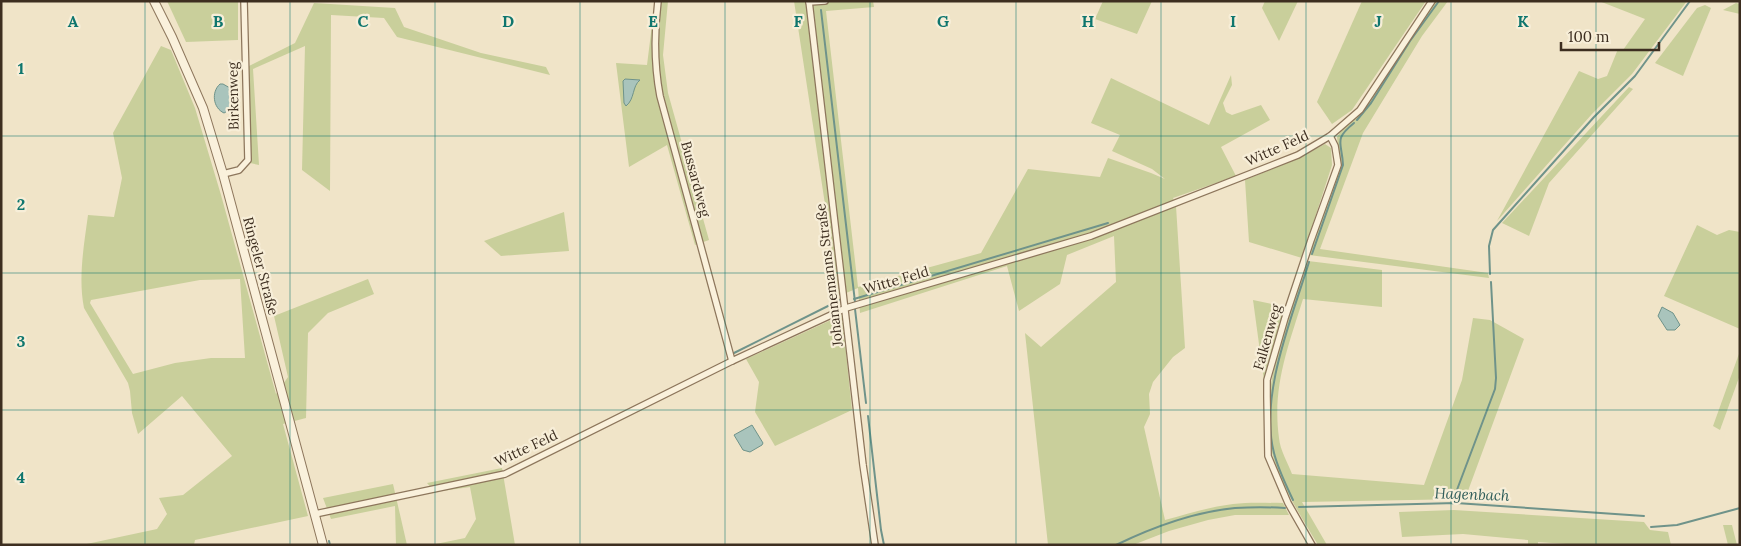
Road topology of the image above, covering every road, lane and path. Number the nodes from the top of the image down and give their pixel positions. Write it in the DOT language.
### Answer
graph roads {
  1 [pos="154,1"];
  2 [pos="244,1"];
  3 [pos="658,1"];
  4 [pos="825,1"];
  5 [pos="1432,1"];
  6 [pos="809,2"];
  7 [pos="1330,136"];
  8 [pos="223,174"];
  9 [pos="846,308"];
  10 [pos="732,361"];
  11 [pos="315,514"];
  12 [pos="324,545"];
  13 [pos="875,545"];
  14 [pos="1312,545"];
  1 -- 8 [label="street, Ringeler Straße"];
  2 -- 8 [label="street, Birkenweg"];
  3 -- 10 [label="street, Bussardweg"];
  4 -- 6 [label="street"];
  5 -- 7 [label="street, Witte Feld"];
  6 -- 9 [label="street, Johannemanns Straße"];
  7 -- 9 [label="street, Witte Feld"];
  7 -- 14 [label="street, Falkenweg"];
  8 -- 11 [label="street, Ringeler Straße"];
  9 -- 10 [label="street, Witte Feld"];
  9 -- 13 [label="street, Johannemanns Straße"];
  10 -- 11 [label="street, Witte Feld"];
  11 -- 12 [label="street, Ringeler Straße"];
}
